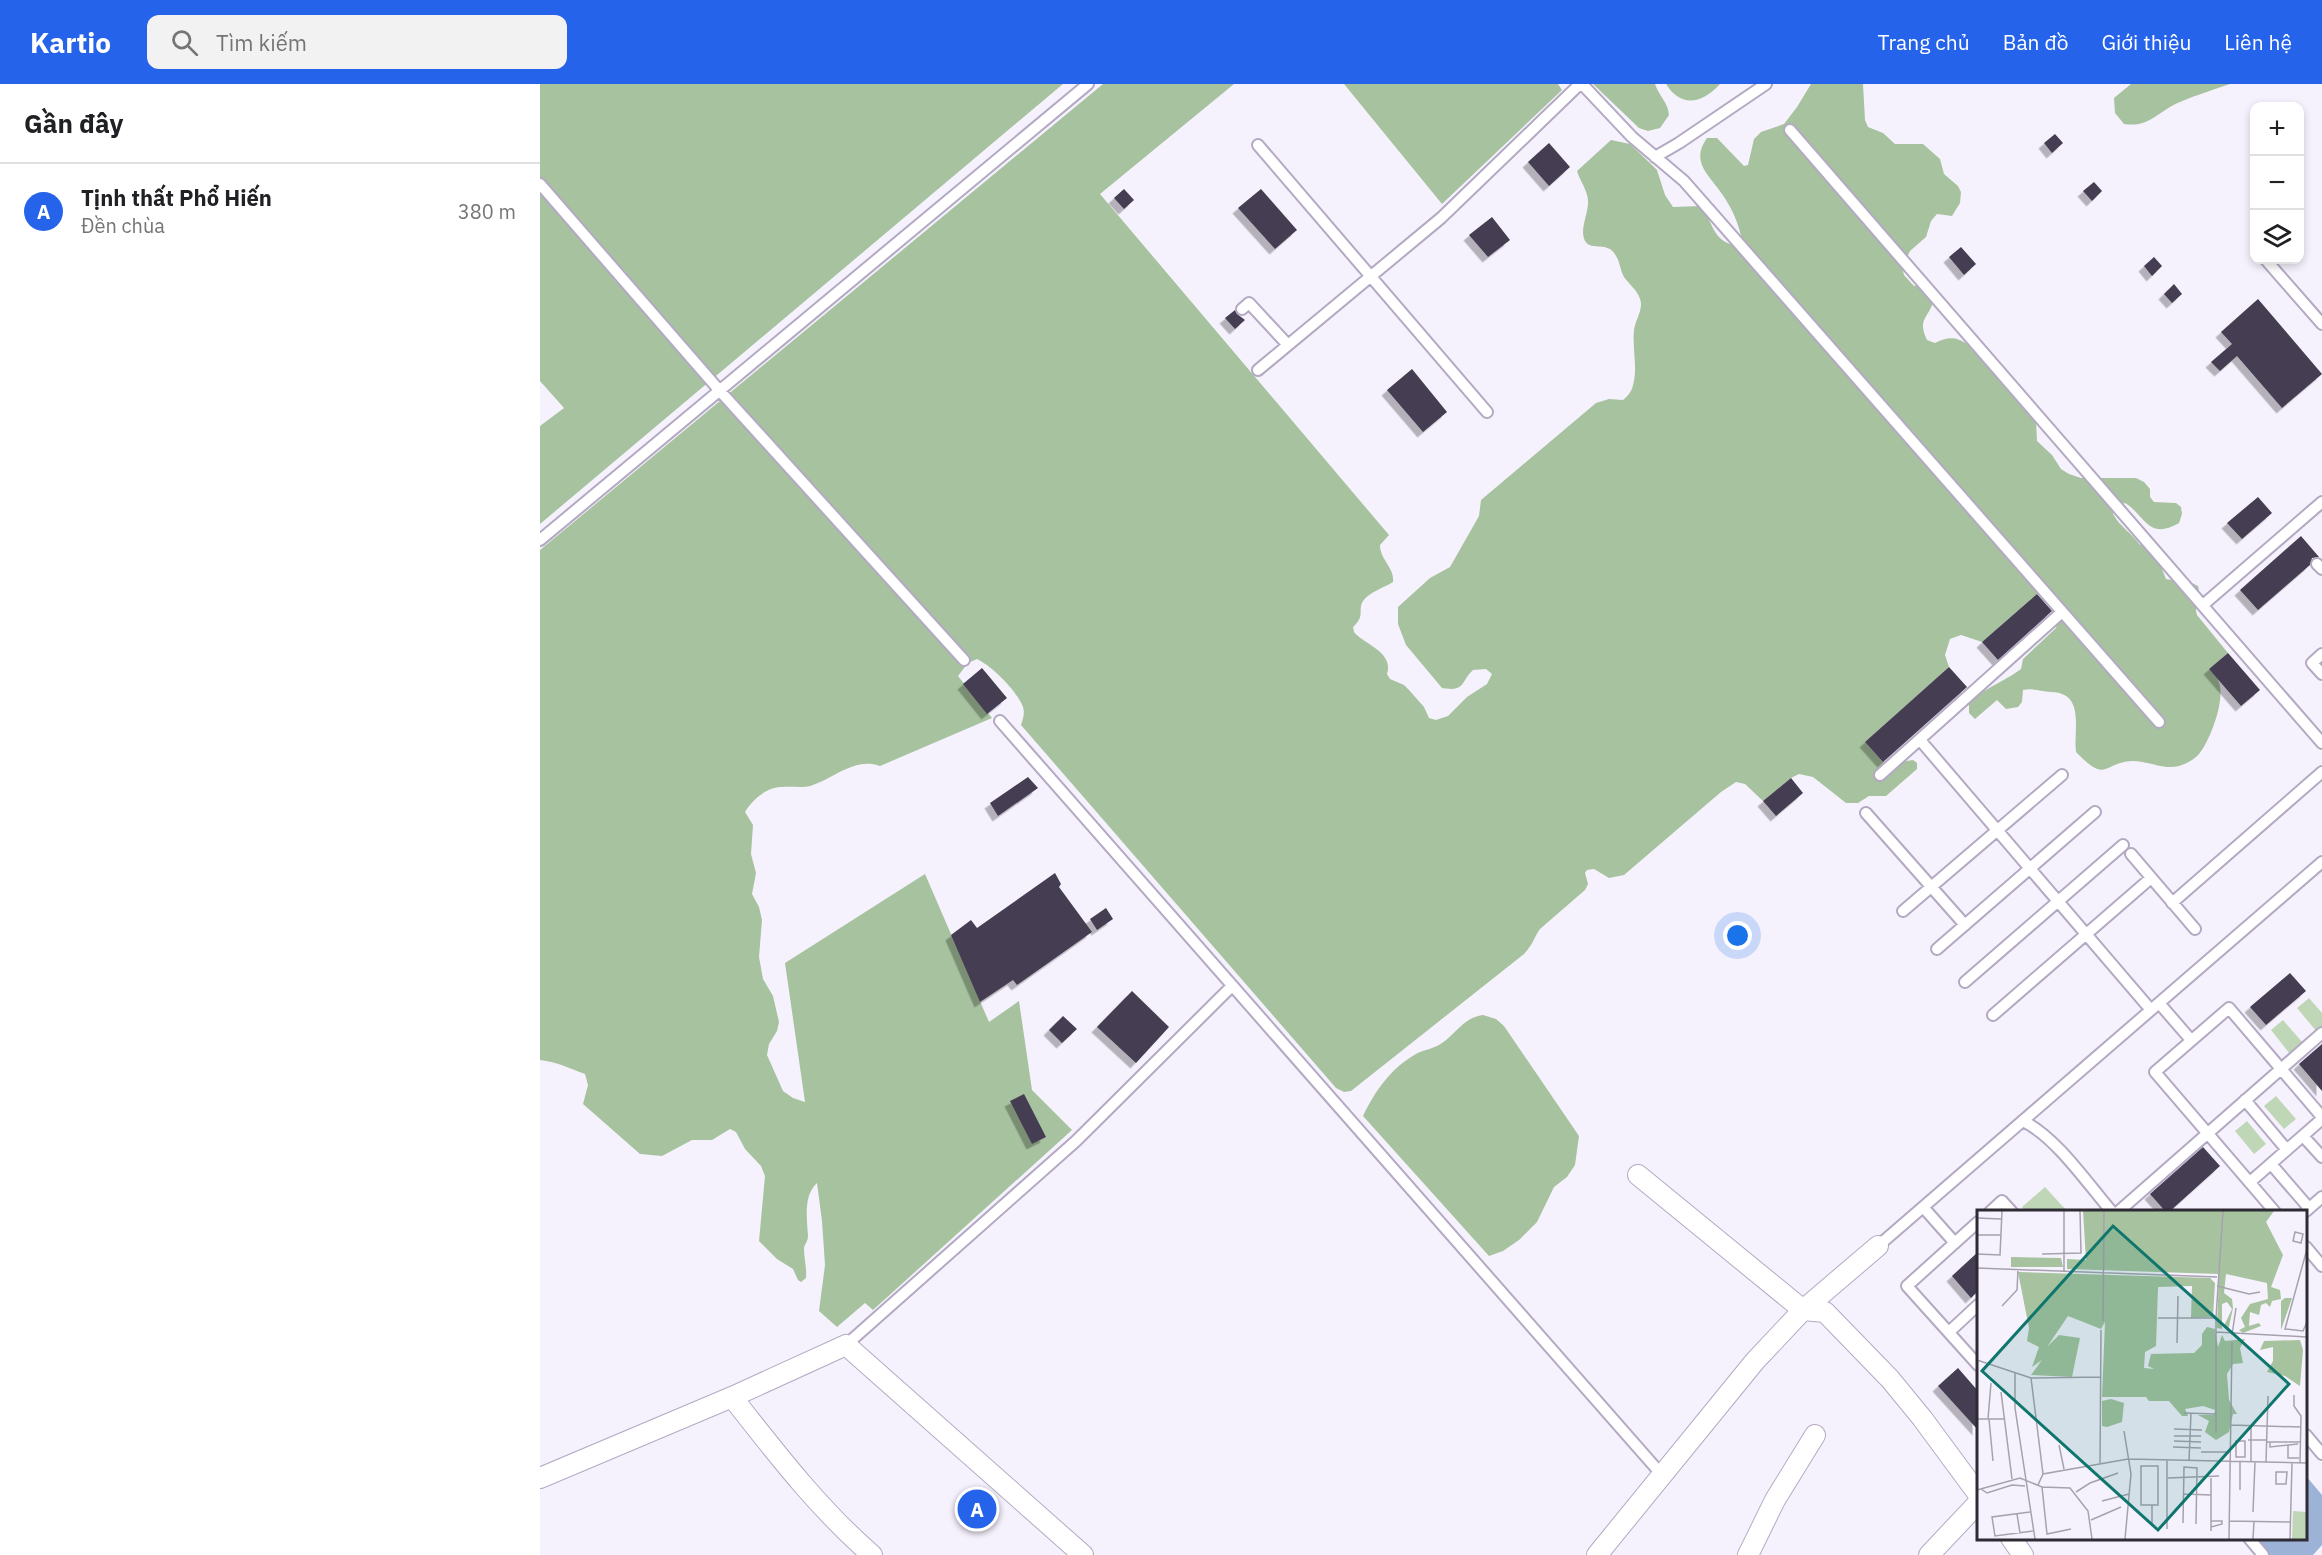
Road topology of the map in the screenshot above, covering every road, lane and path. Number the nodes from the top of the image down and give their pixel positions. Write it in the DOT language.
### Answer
graph roads {
  1 [pos="1088,84"];
  2 [pos="1581,84"];
  3 [pos="1759,86"];
  4 [pos="1790,130"];
  5 [pos="1258,145"];
  6 [pos="1655,157"];
  7 [pos="540,184"];
  8 [pos="2270,264"];
  9 [pos="1371,276"];
  10 [pos="1242,309"];
  11 [pos="2322,324"];
  12 [pos="1288,345"];
  13 [pos="1257,370"];
  14 [pos="720,391"];
  15 [pos="1487,412"];
  16 [pos="2321,504"];
  17 [pos="540,540"];
  18 [pos="2203,605"];
  19 [pos="2062,612"];
  20 [pos="2322,654"];
  21 [pos="964,660"];
  22 [pos="2322,674"];
  23 [pos="1000,721"];
  24 [pos="2159,722"];
  25 [pos="2320,737"];
  26 [pos="1920,740"];
  27 [pos="2322,772"];
  28 [pos="1880,775"];
  29 [pos="2062,775"];
  30 [pos="2095,812"];
  31 [pos="1866,813"];
  32 [pos="1997,831"];
  33 [pos="2123,845"];
  34 [pos="2131,854"];
  35 [pos="2322,862"];
  36 [pos="2030,868"];
  37 [pos="2151,878"];
  38 [pos="1932,887"];
  39 [pos="2058,901"];
  40 [pos="2172,903"];
  41 [pos="1903,911"];
  42 [pos="1965,925"];
  43 [pos="2195,929"];
  44 [pos="2086,934"];
  45 [pos="1936,950"];
  46 [pos="1965,982"];
  47 [pos="1232,986"];
  48 [pos="2155,1007"];
  49 [pos="1993,1015"];
  50 [pos="2322,1034"];
  51 [pos="2191,1040"];
  52 [pos="2281,1069"];
  53 [pos="2245,1100"];
  54 [pos="2322,1118"];
  55 [pos="2023,1121"];
  56 [pos="2207,1133"];
  57 [pos="2304,1136"];
  58 [pos="2287,1149"];
  59 [pos="2322,1157"];
  60 [pos="2271,1164"];
  61 [pos="1638,1175"];
  62 [pos="2250,1182"];
  63 [pos="2322,1197"];
  64 [pos="1923,1208"];
  65 [pos="1992,1210"];
  66 [pos="2010,1210"];
  67 [pos="2110,1210"];
  68 [pos="2120,1210"];
  69 [pos="2273,1210"];
  70 [pos="2307,1210"];
  71 [pos="1977,1223"];
  72 [pos="1955,1243"];
  73 [pos="1878,1246"];
  74 [pos="2307,1248"];
  75 [pos="2322,1266"];
  76 [pos="1977,1306"];
  77 [pos="1803,1310"];
  78 [pos="1949,1332"];
  79 [pos="846,1345"];
  80 [pos="1977,1360"];
  81 [pos="732,1397"];
  82 [pos="1815,1435"];
  83 [pos="2307,1436"];
  84 [pos="2322,1454"];
  85 [pos="1662,1475"];
  86 [pos="540,1478"];
  87 [pos="1977,1493"];
  88 [pos="1977,1504"];
  89 [pos="2012,1540"];
  90 [pos="2250,1540"];
  91 [pos="872,1555"];
  92 [pos="1083,1555"];
  93 [pos="1597,1555"];
  94 [pos="1748,1555"];
  95 [pos="1929,1555"];
  96 [pos="2023,1555"];
  97 [pos="2263,1555"];
  1 -- 14 [label="lane"];
  2 -- 6 [label="lane"];
  2 -- 9 [label="lane"];
  3 -- 6 [label="lane"];
  4 -- 18 [label="lane"];
  5 -- 9 [label="lane"];
  6 -- 19 [label="lane"];
  7 -- 14 [label="lane"];
  8 -- 11 [label="lane"];
  9 -- 12 [label="lane"];
  9 -- 15 [label="lane"];
  10 -- 12 [label="lane"];
  12 -- 13 [label="lane"];
  14 -- 17 [label="lane"];
  14 -- 21 [label="lane"];
  16 -- 18 [label="lane"];
  18 -- 25 [label="lane"];
  19 -- 24 [label="lane"];
  19 -- 26 [label="lane"];
  20 -- 22 [label="lane"];
  23 -- 47 [label="lane"];
  26 -- 28 [label="lane"];
  26 -- 32 [label="lane"];
  27 -- 40 [label="lane"];
  29 -- 32 [label="lane"];
  30 -- 36 [label="lane"];
  31 -- 38 [label="lane"];
  32 -- 36 [label="lane"];
  32 -- 38 [label="lane"];
  33 -- 39 [label="lane"];
  34 -- 37 [label="lane"];
  35 -- 48 [label="lane"];
  36 -- 39 [label="lane"];
  36 -- 42 [label="lane"];
  37 -- 40 [label="lane"];
  37 -- 44 [label="lane"];
  38 -- 41 [label="lane"];
  38 -- 42 [label="lane"];
  39 -- 44 [label="lane"];
  39 -- 46 [label="lane"];
  40 -- 43 [label="lane"];
  42 -- 45 [label="lane"];
  44 -- 48 [label="lane"];
  44 -- 49 [label="lane"];
  47 -- 79 [label="lane"];
  47 -- 85 [label="lane"];
  48 -- 51 [label="lane"];
  48 -- 55 [label="lane"];
  50 -- 52 [label="lane"];
  51 -- 52 [label="lane"];
  51 -- 56 [label="lane"];
  52 -- 53 [label="lane"];
  52 -- 54 [label="lane"];
  53 -- 56 [label="lane"];
  53 -- 58 [label="lane"];
  54 -- 57 [label="lane"];
  55 -- 64 [label="lane"];
  55 -- 67 [label="lane"];
  56 -- 62 [label="lane"];
  56 -- 68 [label="lane"];
  57 -- 58 [label="lane"];
  57 -- 59 [label="lane"];
  58 -- 60 [label="lane"];
  60 -- 62 [label="lane"];
  60 -- 70 [label="lane"];
  61 -- 77 [label="street"];
  62 -- 69 [label="lane"];
  63 -- 70 [label="lane"];
  64 -- 72 [label="lane"];
  64 -- 73 [label="lane"];
  65 -- 66 [label="lane"];
  71 -- 72 [label="lane"];
  72 -- 78 [label="lane"];
  73 -- 77 [label="street"];
  74 -- 75 [label="lane"];
  76 -- 78 [label="lane"];
  77 -- 85 [label="street"];
  77 -- 87 [label="street"];
  78 -- 80 [label="lane"];
  79 -- 81 [label="street"];
  79 -- 92 [label="street"];
  81 -- 86 [label="street"];
  81 -- 91 [label="street"];
  82 -- 94 [label="street"];
  83 -- 84 [label="lane"];
  85 -- 93 [label="street"];
  88 -- 95 [label="street"];
  89 -- 96 [label="street"];
  90 -- 97 [label="lane"];
}
